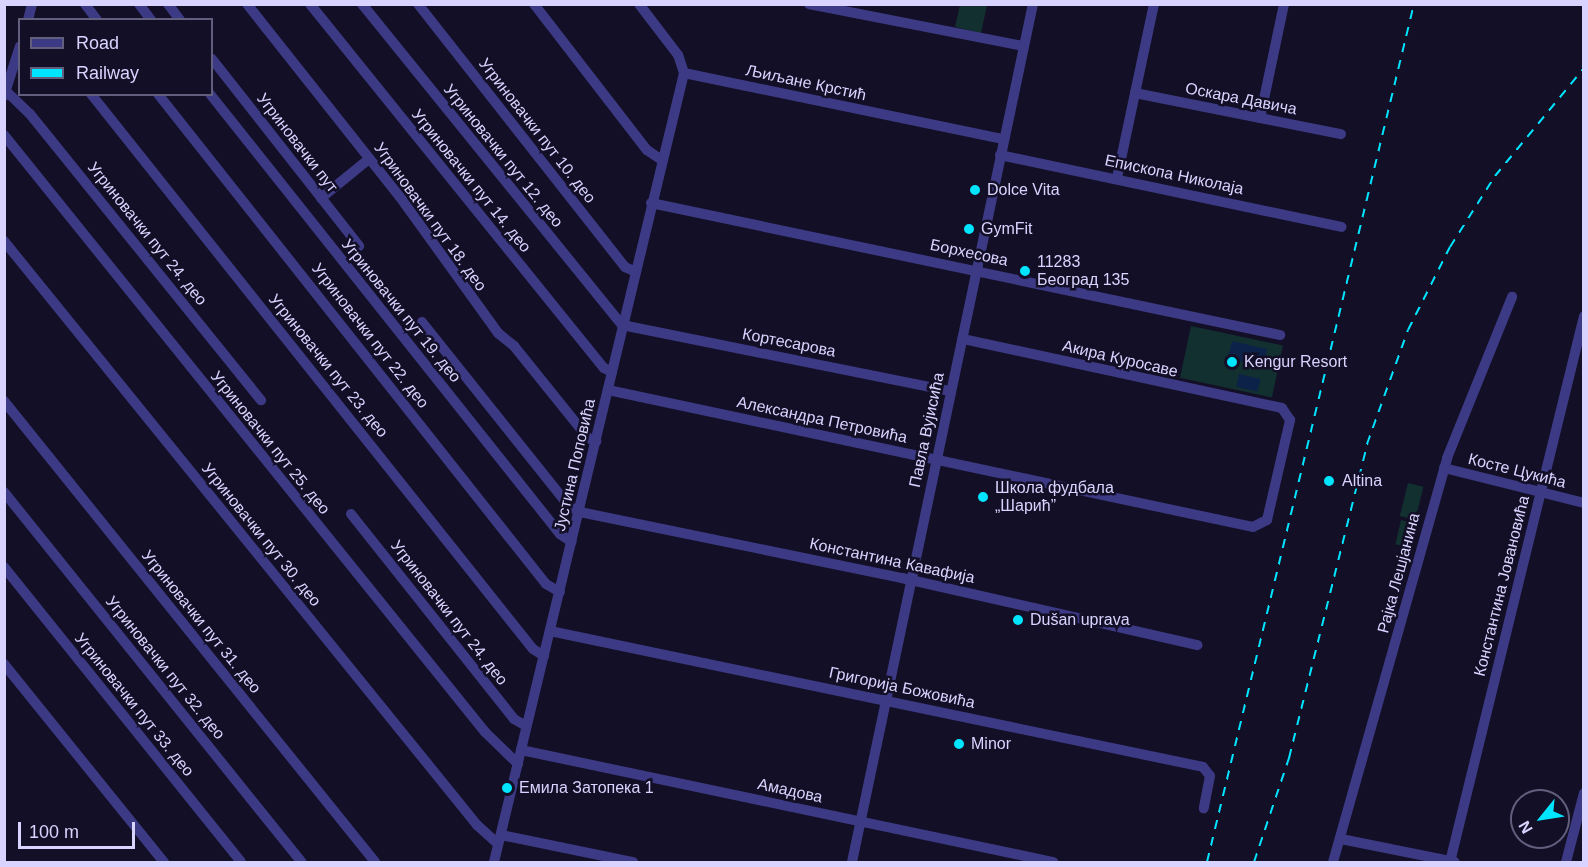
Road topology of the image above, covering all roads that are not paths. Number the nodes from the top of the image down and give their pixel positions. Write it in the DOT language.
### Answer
graph roads {
  1 [pos="85,4"];
  2 [pos="139,4"];
  3 [pos="168,4"];
  4 [pos="247,4"];
  5 [pos="310,4"];
  6 [pos="362,4"];
  7 [pos="418,4"];
  8 [pos="534,4"];
  9 [pos="639,4"];
  10 [pos="809,4"];
  11 [pos="1033,4"];
  12 [pos="1154,4"];
  13 [pos="1284,4"];
  14 [pos="96,18"];
  15 [pos="150,18"];
  16 [pos="178,18"];
  17 [pos="1024,46"];
  18 [pos="18,52"];
  19 [pos="213,61"];
  20 [pos="684,73"];
  21 [pos="5,93"];
  22 [pos="1135,93"];
  23 [pos="92,96"];
  24 [pos="160,96"];
  25 [pos="212,96"];
  26 [pos="1260,118"];
  27 [pos="1341,134"];
  28 [pos="4,135"];
  29 [pos="1003,139"];
  30 [pos="1000,155"];
  31 [pos="369,159"];
  32 [pos="662,160"];
  33 [pos="1117,178"];
  34 [pos="321,198"];
  35 [pos="651,203"];
  36 [pos="1341,227"];
  37 [pos="4,241"];
  38 [pos="359,246"];
  39 [pos="976,270"];
  40 [pos="634,271"];
  41 [pos="1512,297"];
  42 [pos="1584,316"];
  43 [pos="422,322"];
  44 [pos="622,325"];
  45 [pos="1280,335"];
  46 [pos="962,339"];
  47 [pos="612,372"];
  48 [pos="608,390"];
  49 [pos="950,391"];
  50 [pos="4,400"];
  51 [pos="261,400"];
  52 [pos="596,441"];
  53 [pos="936,459"];
  54 [pos="1444,468"];
  55 [pos="4,492"];
  56 [pos="1540,492"];
  57 [pos="1584,503"];
  58 [pos="580,512"];
  59 [pos="351,514"];
  60 [pos="1240,524"];
  61 [pos="572,542"];
  62 [pos="4,567"];
  63 [pos="911,580"];
  64 [pos="560,592"];
  65 [pos="550,631"];
  66 [pos="1197,645"];
  67 [pos="544,656"];
  68 [pos="4,664"];
  69 [pos="885,699"];
  70 [pos="526,726"];
  71 [pos="521,750"];
  72 [pos="518,764"];
  73 [pos="1584,793"];
  74 [pos="1204,808"];
  75 [pos="861,821"];
  76 [pos="1341,839"];
  77 [pos="500,840"];
  78 [pos="164,862"];
  79 [pos="241,862"];
  80 [pos="302,862"];
  81 [pos="375,862"];
  82 [pos="494,862"];
  83 [pos="633,862"];
  84 [pos="852,862"];
  85 [pos="1053,862"];
  86 [pos="1333,862"];
  87 [pos="1452,862"];
  88 [pos="1566,862"];
  1 -- 14 [label="street"];
  2 -- 15 [label="street"];
  3 -- 16 [label="street"];
  4 -- 31 [label="street, Угриновачки пут 18. део"];
  5 -- 47 [label="street, Угриновачки пут 14. део"];
  6 -- 44 [label="street, Угриновачки пут 12. део"];
  7 -- 40 [label="street, Угриновачки пут 10. део"];
  8 -- 32 [label="street"];
  9 -- 20 [label="street"];
  10 -- 17 [label="street"];
  11 -- 17 [label="street, Павла Вујисића"];
  12 -- 22 [label="street"];
  13 -- 26 [label="street"];
  17 -- 29 [label="street, Павла Вујисића"];
  18 -- 21 [label="street"];
  19 -- 34 [label="street, Угриновачки пут"];
  20 -- 29 [label="street, Љиљане Крстић"];
  20 -- 32 [label="street, Јустина Поповића"];
  21 -- 51 [label="street, Угриновачки пут 24. део"];
  22 -- 26 [label="street, Оскара Давича"];
  22 -- 33 [label="street"];
  23 -- 67 [label="street, Угриновачки пут 23. део"];
  24 -- 64 [label="street, Угриновачки пут 22. део"];
  25 -- 61 [label="street, Угриновачки пут 19. део"];
  26 -- 27 [label="street, Оскара Давича"];
  28 -- 72 [label="street, Угриновачки пут 25. део"];
  29 -- 30 [label="street, Павла Вујисића"];
  30 -- 33 [label="street, Епископа Николаја"];
  30 -- 39 [label="street, Павла Вујисића"];
  31 -- 34 [label="street"];
  31 -- 52 [label="street, Угриновачки пут 18. део"];
  32 -- 35 [label="street, Јустина Поповића"];
  33 -- 36 [label="street, Епископа Николаја"];
  34 -- 38 [label="street, Угриновачки пут"];
  35 -- 39 [label="street, Борхесова"];
  35 -- 40 [label="street, Јустина Поповића"];
  37 -- 77 [label="street, Угриновачки пут 30. део"];
  39 -- 45 [label="street, Борхесова"];
  39 -- 46 [label="street, Павла Вујисића"];
  40 -- 44 [label="street, Јустина Поповића"];
  41 -- 54 [label="street, Рајка Лешјанина"];
  42 -- 56 [label="street, Константина Јовановића"];
  43 -- 58 [label="street"];
  44 -- 47 [label="street, Јустина Поповића"];
  44 -- 49 [label="street, Кортесарова"];
  46 -- 49 [label="street, Павла Вујисића"];
  46 -- 60 [label="street, Акира Куросаве"];
  47 -- 48 [label="street, Јустина Поповића"];
  48 -- 52 [label="street, Јустина Поповића"];
  48 -- 53 [label="street, Александра Петровића"];
  49 -- 53 [label="street, Павла Вујисића"];
  50 -- 81 [label="street, Угриновачки пут 31. део"];
  52 -- 58 [label="street, Јустина Поповића"];
  53 -- 60 [label="street, Александра Петровића"];
  53 -- 63 [label="street, Павла Вујисића"];
  54 -- 56 [label="street, Косте Цукића"];
  54 -- 76 [label="street, Рајка Лешјанина"];
  55 -- 80 [label="street, Угриновачки пут 32. део"];
  56 -- 57 [label="street, Косте Цукића"];
  56 -- 87 [label="street, Константина Јовановића"];
  58 -- 61 [label="street, Јустина Поповића"];
  58 -- 63 [label="street, Константина Кавафија"];
  59 -- 70 [label="street, Угриновачки пут 24. део"];
  61 -- 64 [label="street, Јустина Поповића"];
  62 -- 79 [label="street, Угриновачки пут 33. део"];
  63 -- 66 [label="street, Константина Кавафија"];
  63 -- 69 [label="street, Павла Вујисића"];
  64 -- 65 [label="street, Јустина Поповића"];
  65 -- 67 [label="street, Јустина Поповића"];
  65 -- 69 [label="street, Григорија Божовића"];
  67 -- 70 [label="street, Јустина Поповића"];
  68 -- 78 [label="street"];
  69 -- 74 [label="street, Григорија Божовића"];
  69 -- 75 [label="street, Павла Вујисића"];
  70 -- 71 [label="street, Јустина Поповића"];
  71 -- 72 [label="street, Јустина Поповића"];
  71 -- 75 [label="street, Амадова"];
  72 -- 77 [label="street, Јустина Поповића"];
  73 -- 88 [label="street"];
  75 -- 84 [label="street, Павла Вујисића"];
  75 -- 85 [label="street, Амадова"];
  76 -- 86 [label="street, Рајка Лешјанина"];
  76 -- 87 [label="street"];
  77 -- 82 [label="street, Јустина Поповића"];
  77 -- 83 [label="street"];
}
